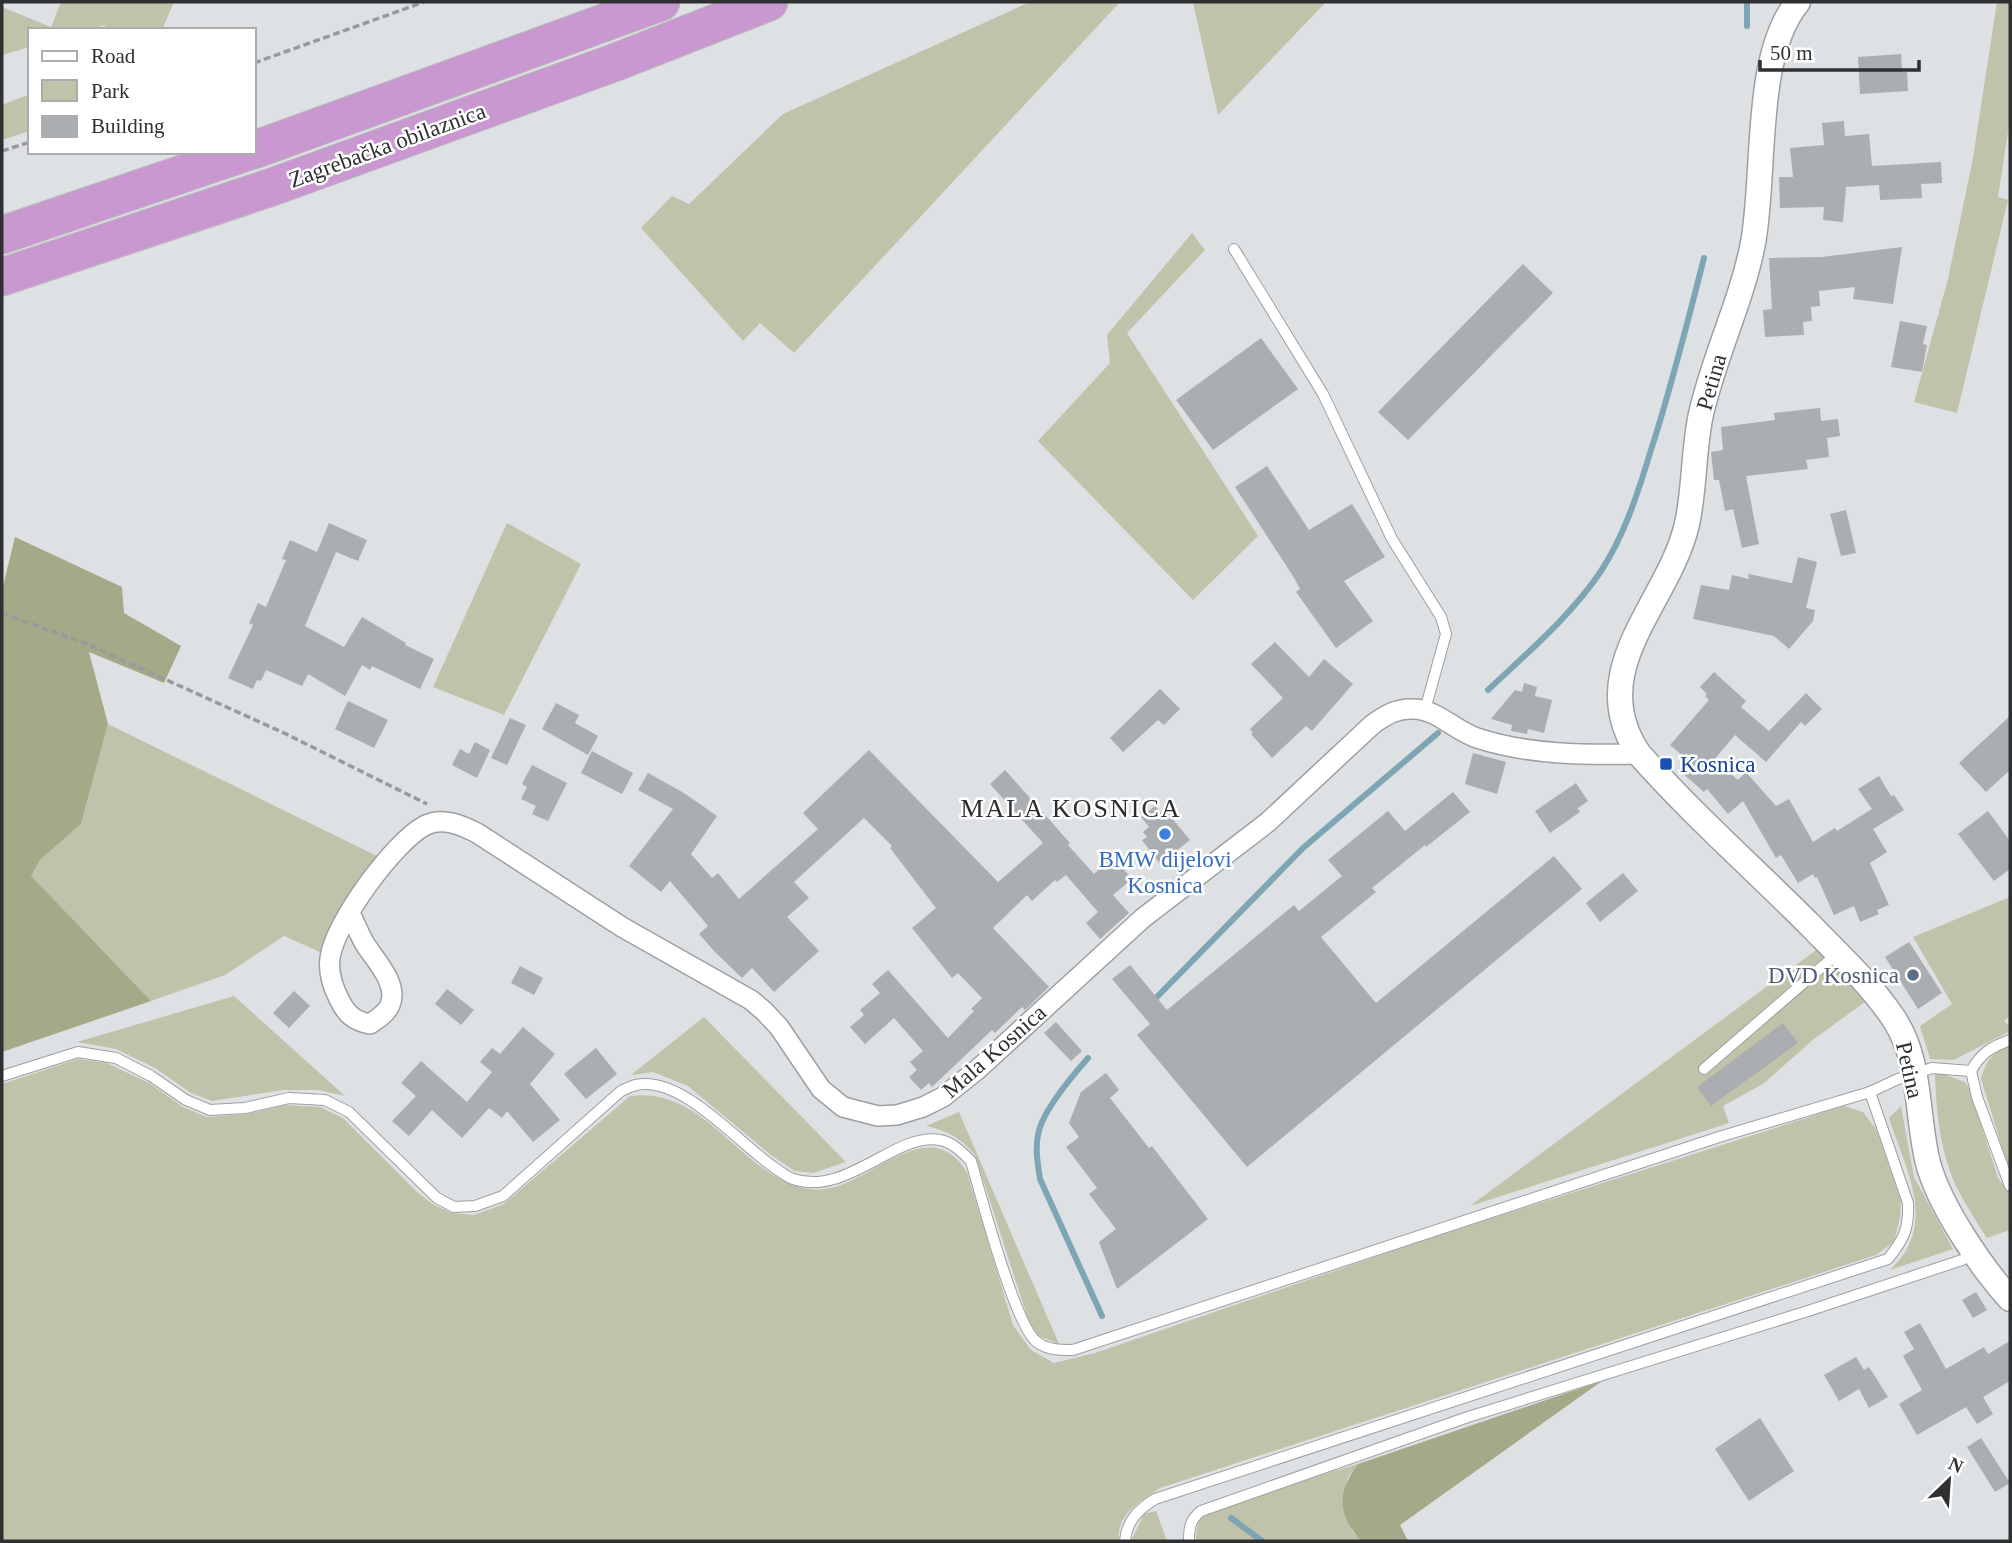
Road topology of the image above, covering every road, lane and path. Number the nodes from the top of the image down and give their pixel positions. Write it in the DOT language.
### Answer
graph roads {
  1 [pos="424,2"];
  2 [pos="661,2"];
  3 [pos="768,2"];
  4 [pos="1798,2"];
  5 [pos="256,61"];
  6 [pos="28,143"];
  7 [pos="256,149"];
  8 [pos="2,151"];
  9 [pos="241,154"];
  10 [pos="2,235"];
  11 [pos="1234,249"];
  12 [pos="2,277"];
  13 [pos="2,613"];
  14 [pos="1425,710"];
  15 [pos="1639,754"];
  16 [pos="458,824"];
  17 [pos="350,913"];
  18 [pos="1838,953"];
  19 [pos="2010,1040"];
  20 [pos="1704,1069"];
  21 [pos="1971,1071"];
  22 [pos="1915,1074"];
  23 [pos="2,1076"];
  24 [pos="1870,1092"];
  25 [pos="2010,1186"];
  26 [pos="1974,1253"];
  27 [pos="2010,1299"];
  28 [pos="1125,1541"];
  29 [pos="1189,1541"];
  1 -- 5 [label="path"];
  2 -- 7 [label="highway, Zagrebačka obilaznica"];
  3 -- 12 [label="highway, Zagrebačka obilaznica"];
  4 -- 15 [label="street, Petina"];
  6 -- 8 [label="path"];
  9 -- 10 [label="highway"];
  11 -- 14 [label="lane"];
  13 -- 16 [label="path"];
  14 -- 15 [label="street"];
  14 -- 16 [label="street, Mala Kosnica"];
  15 -- 18 [label="street, Petina"];
  16 -- 17 [label="street"];
  17 -- 17 [label="street"];
  18 -- 20 [label="lane"];
  18 -- 22 [label="street, Petina"];
  19 -- 21 [label="lane"];
  21 -- 22 [label="lane"];
  21 -- 25 [label="lane"];
  22 -- 24 [label="lane"];
  22 -- 26 [label="street, Petina"];
  23 -- 24 [label="lane"];
  24 -- 28 [label="lane"];
  26 -- 27 [label="street, Petina"];
  26 -- 29 [label="lane"];
}
